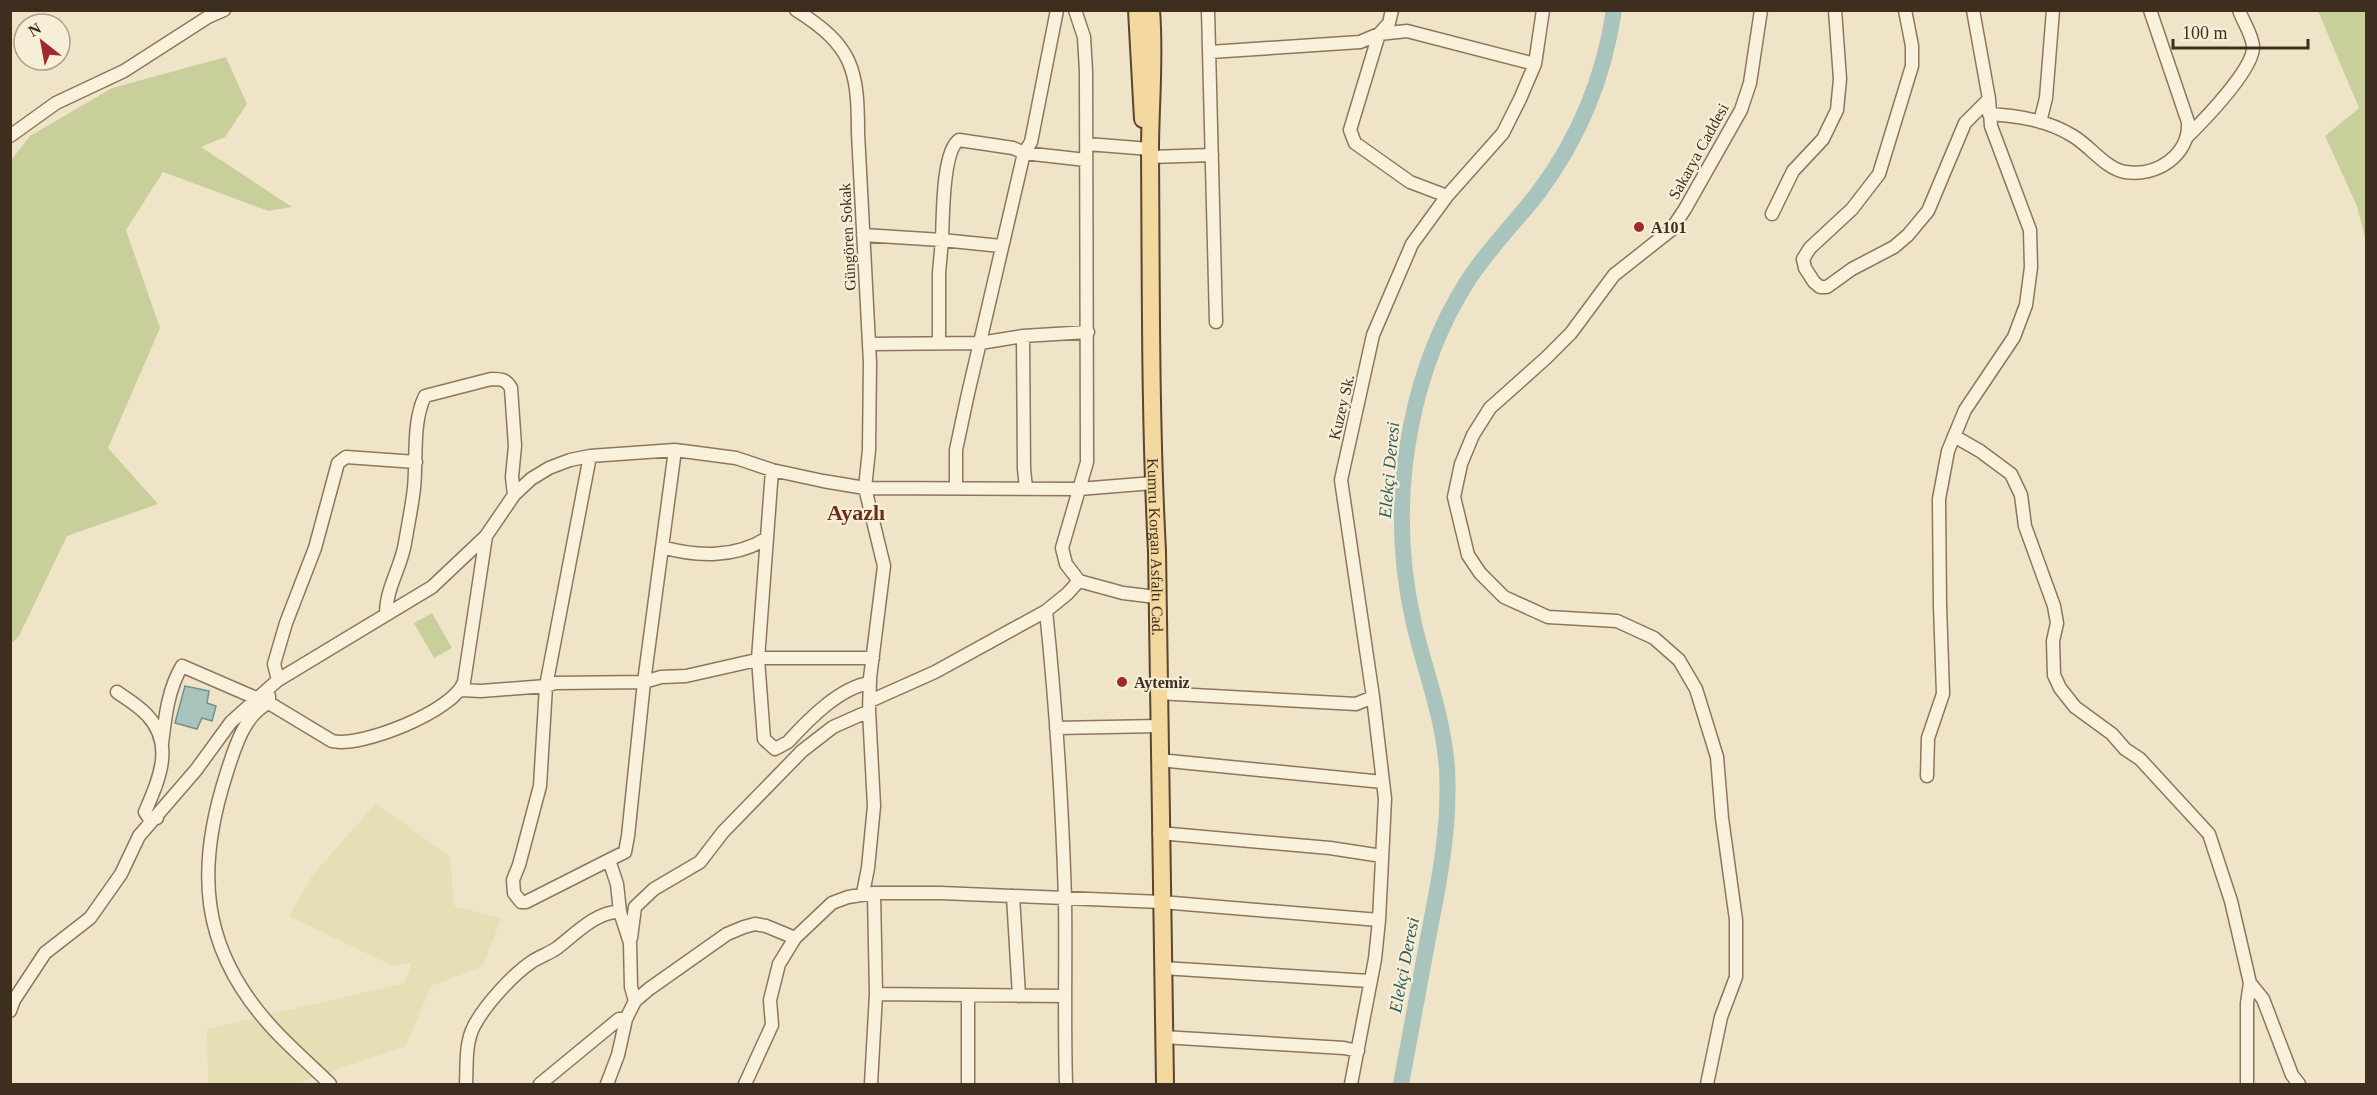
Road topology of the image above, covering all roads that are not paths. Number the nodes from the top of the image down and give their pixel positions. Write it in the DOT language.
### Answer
graph roads {
  1 [pos="224,10"];
  2 [pos="796,10"];
  3 [pos="1057,10"];
  4 [pos="1075,10"];
  5 [pos="1137,10"];
  6 [pos="1151,10"];
  7 [pos="1208,10"];
  8 [pos="1392,10"];
  9 [pos="1543,10"];
  10 [pos="1761,10"];
  11 [pos="1835,10"];
  12 [pos="1905,10"];
  13 [pos="1973,10"];
  14 [pos="2053,10"];
  15 [pos="2150,10"];
  16 [pos="2239,10"];
  17 [pos="1379,34"];
  18 [pos="1210,52"];
  19 [pos="1535,64"];
  20 [pos="1989,99"];
  21 [pos="1989,114"];
  22 [pos="2040,122"];
  23 [pos="10,136"];
  24 [pos="2187,137"];
  25 [pos="1087,144"];
  26 [pos="1024,153"];
  27 [pos="1150,153"];
  28 [pos="1212,155"];
  29 [pos="1086,160"];
  30 [pos="1447,196"];
  31 [pos="1772,214"];
  32 [pos="863,235"];
  33 [pos="942,240"];
  34 [pos="1001,246"];
  35 [pos="1216,322"];
  36 [pos="1088,332"];
  37 [pos="1023,336"];
  38 [pos="939,343"];
  39 [pos="980,343"];
  40 [pos="869,344"];
  41 [pos="1954,436"];
  42 [pos="675,450"];
  43 [pos="590,456"];
  44 [pos="416,462"];
  45 [pos="772,470"];
  46 [pos="1153,483"];
  47 [pos="865,488"];
  48 [pos="956,488"];
  49 [pos="1026,488"];
  50 [pos="1079,489"];
  51 [pos="514,495"];
  52 [pos="486,536"];
  53 [pos="767,538"];
  54 [pos="662,547"];
  55 [pos="1079,581"];
  56 [pos="1156,597"];
  57 [pos="1046,611"];
  58 [pos="386,614"];
  59 [pos="873,658"];
  60 [pos="758,659"];
  61 [pos="644,682"];
  62 [pos="870,683"];
  63 [pos="273,684"];
  64 [pos="546,686"];
  65 [pos="461,690"];
  66 [pos="117,692"];
  67 [pos="1157,693"];
  68 [pos="1373,697"];
  69 [pos="256,698"];
  70 [pos="269,703"];
  71 [pos="870,706"];
  72 [pos="1158,726"];
  73 [pos="1056,728"];
  74 [pos="162,744"];
  75 [pos="1159,760"];
  76 [pos="1927,776"];
  77 [pos="1383,782"];
  78 [pos="157,818"];
  79 [pos="1159,833"];
  80 [pos="1382,856"];
  81 [pos="609,860"];
  82 [pos="868,893"];
  83 [pos="1013,896"];
  84 [pos="1065,898"];
  85 [pos="1161,902"];
  86 [pos="620,912"];
  87 [pos="1379,920"];
  88 [pos="795,938"];
  89 [pos="630,943"];
  90 [pos="1163,968"];
  91 [pos="1369,981"];
  92 [pos="2250,982"];
  93 [pos="876,994"];
  94 [pos="968,996"];
  95 [pos="1019,996"];
  96 [pos="1064,996"];
  97 [pos="635,1001"];
  98 [pos="10,1011"];
  99 [pos="626,1019"];
  100 [pos="1163,1037"];
  101 [pos="1358,1051"];
  102 [pos="330,1084"];
  103 [pos="466,1084"];
  104 [pos="540,1084"];
  105 [pos="607,1084"];
  106 [pos="745,1084"];
  107 [pos="871,1084"];
  108 [pos="968,1084"];
  109 [pos="1066,1084"];
  110 [pos="1165,1084"];
  111 [pos="1352,1084"];
  112 [pos="1707,1084"];
  113 [pos="2247,1084"];
  114 [pos="2299,1084"];
  1 -- 23 [label="street"];
  2 -- 32 [label="street, Güngören Sokak"];
  3 -- 26 [label="street"];
  4 -- 25 [label="street"];
  5 -- 27 [label="main road"];
  6 -- 27 [label="main road, Kumru Korgan Asfaltı Cad."];
  7 -- 18 [label="street"];
  8 -- 17 [label="street"];
  9 -- 19 [label="street, Kuzey Sk."];
  10 -- 112 [label="street, Sakarya Caddesi"];
  11 -- 31 [label="street"];
  12 -- 20 [label="street"];
  13 -- 20 [label="street"];
  14 -- 22 [label="street"];
  15 -- 24 [label="street"];
  16 -- 24 [label="street"];
  17 -- 18 [label="street"];
  17 -- 19 [label="street"];
  17 -- 30 [label="street"];
  18 -- 28 [label="street"];
  19 -- 30 [label="street, Kuzey Sk."];
  20 -- 21 [label="street"];
  21 -- 22 [label="street"];
  21 -- 41 [label="street"];
  22 -- 24 [label="street"];
  25 -- 27 [label="street"];
  25 -- 29 [label="street"];
  26 -- 29 [label="street"];
  26 -- 33 [label="street"];
  26 -- 34 [label="street"];
  27 -- 28 [label="street"];
  27 -- 46 [label="main road, Kumru Korgan Asfaltı Cad."];
  28 -- 35 [label="street"];
  29 -- 36 [label="street"];
  30 -- 68 [label="street, Kuzey Sk."];
  32 -- 33 [label="street"];
  32 -- 40 [label="street, Güngören Sokak"];
  33 -- 34 [label="street"];
  33 -- 38 [label="street"];
  34 -- 39 [label="street"];
  36 -- 37 [label="street"];
  36 -- 50 [label="street"];
  37 -- 39 [label="street"];
  37 -- 49 [label="street"];
  38 -- 39 [label="street"];
  38 -- 40 [label="street"];
  39 -- 48 [label="street"];
  40 -- 47 [label="street, Güngören Sokak"];
  41 -- 76 [label="street"];
  41 -- 92 [label="street"];
  42 -- 43 [label="street"];
  42 -- 45 [label="street"];
  42 -- 54 [label="street"];
  43 -- 51 [label="street"];
  43 -- 64 [label="street"];
  44 -- 51 [label="street"];
  44 -- 58 [label="street"];
  44 -- 63 [label="street"];
  45 -- 47 [label="street"];
  45 -- 53 [label="street"];
  46 -- 50 [label="street"];
  46 -- 56 [label="main road, Kumru Korgan Asfaltı Cad."];
  47 -- 48 [label="street"];
  47 -- 59 [label="street, Güngören Sokak"];
  48 -- 49 [label="street"];
  49 -- 50 [label="street"];
  50 -- 55 [label="street"];
  51 -- 52 [label="street"];
  52 -- 58 [label="street"];
  52 -- 65 [label="street"];
  53 -- 54 [label="street"];
  53 -- 60 [label="street"];
  54 -- 61 [label="street"];
  55 -- 56 [label="street"];
  55 -- 57 [label="street"];
  56 -- 67 [label="main road, Kumru Korgan Asfaltı Cad."];
  57 -- 71 [label="street"];
  57 -- 73 [label="street"];
  58 -- 63 [label="street"];
  59 -- 60 [label="street"];
  59 -- 62 [label="street, Güngören Sokak"];
  60 -- 61 [label="street"];
  60 -- 62 [label="street"];
  61 -- 64 [label="street"];
  61 -- 81 [label="street"];
  62 -- 71 [label="street, Güngören Sokak"];
  63 -- 69 [label="street"];
  63 -- 70 [label="street"];
  64 -- 65 [label="street"];
  64 -- 81 [label="street"];
  65 -- 70 [label="street"];
  66 -- 74 [label="street"];
  67 -- 68 [label="street"];
  67 -- 72 [label="main road, Kumru Korgan Asfaltı Cad."];
  68 -- 77 [label="street, Kuzey Sk."];
  69 -- 74 [label="street"];
  69 -- 78 [label="street"];
  70 -- 102 [label="street"];
  71 -- 82 [label="street, Güngören Sokak"];
  71 -- 89 [label="street"];
  72 -- 73 [label="street"];
  72 -- 75 [label="main road, Kumru Korgan Asfaltı Cad."];
  73 -- 84 [label="street"];
  74 -- 78 [label="street"];
  75 -- 77 [label="street"];
  75 -- 79 [label="main road, Kumru Korgan Asfaltı Cad."];
  77 -- 80 [label="street, Kuzey Sk."];
  78 -- 98 [label="street"];
  79 -- 80 [label="street"];
  79 -- 85 [label="main road, Kumru Korgan Asfaltı Cad."];
  80 -- 87 [label="street, Kuzey Sk."];
  81 -- 86 [label="street"];
  82 -- 83 [label="street"];
  82 -- 88 [label="street"];
  82 -- 93 [label="street, Güngören Sokak"];
  83 -- 84 [label="street"];
  83 -- 95 [label="street"];
  84 -- 85 [label="street"];
  84 -- 96 [label="street"];
  85 -- 87 [label="street"];
  85 -- 90 [label="main road, Kumru Korgan Asfaltı Cad."];
  86 -- 89 [label="street"];
  86 -- 103 [label="street"];
  87 -- 91 [label="street, Kuzey Sk."];
  88 -- 97 [label="street"];
  88 -- 106 [label="street"];
  89 -- 97 [label="street"];
  90 -- 91 [label="street"];
  90 -- 100 [label="main road, Kumru Korgan Asfaltı Cad."];
  91 -- 101 [label="street, Kuzey Sk."];
  92 -- 113 [label="street"];
  92 -- 114 [label="street"];
  93 -- 94 [label="street"];
  93 -- 107 [label="street, Güngören Sokak"];
  94 -- 95 [label="street"];
  94 -- 108 [label="street"];
  95 -- 96 [label="street"];
  96 -- 109 [label="street"];
  97 -- 99 [label="street"];
  99 -- 104 [label="street"];
  99 -- 105 [label="street"];
  100 -- 101 [label="street"];
  100 -- 110 [label="main road, Kumru Korgan Asfaltı Cad."];
  101 -- 111 [label="street, Kuzey Sk."];
}
